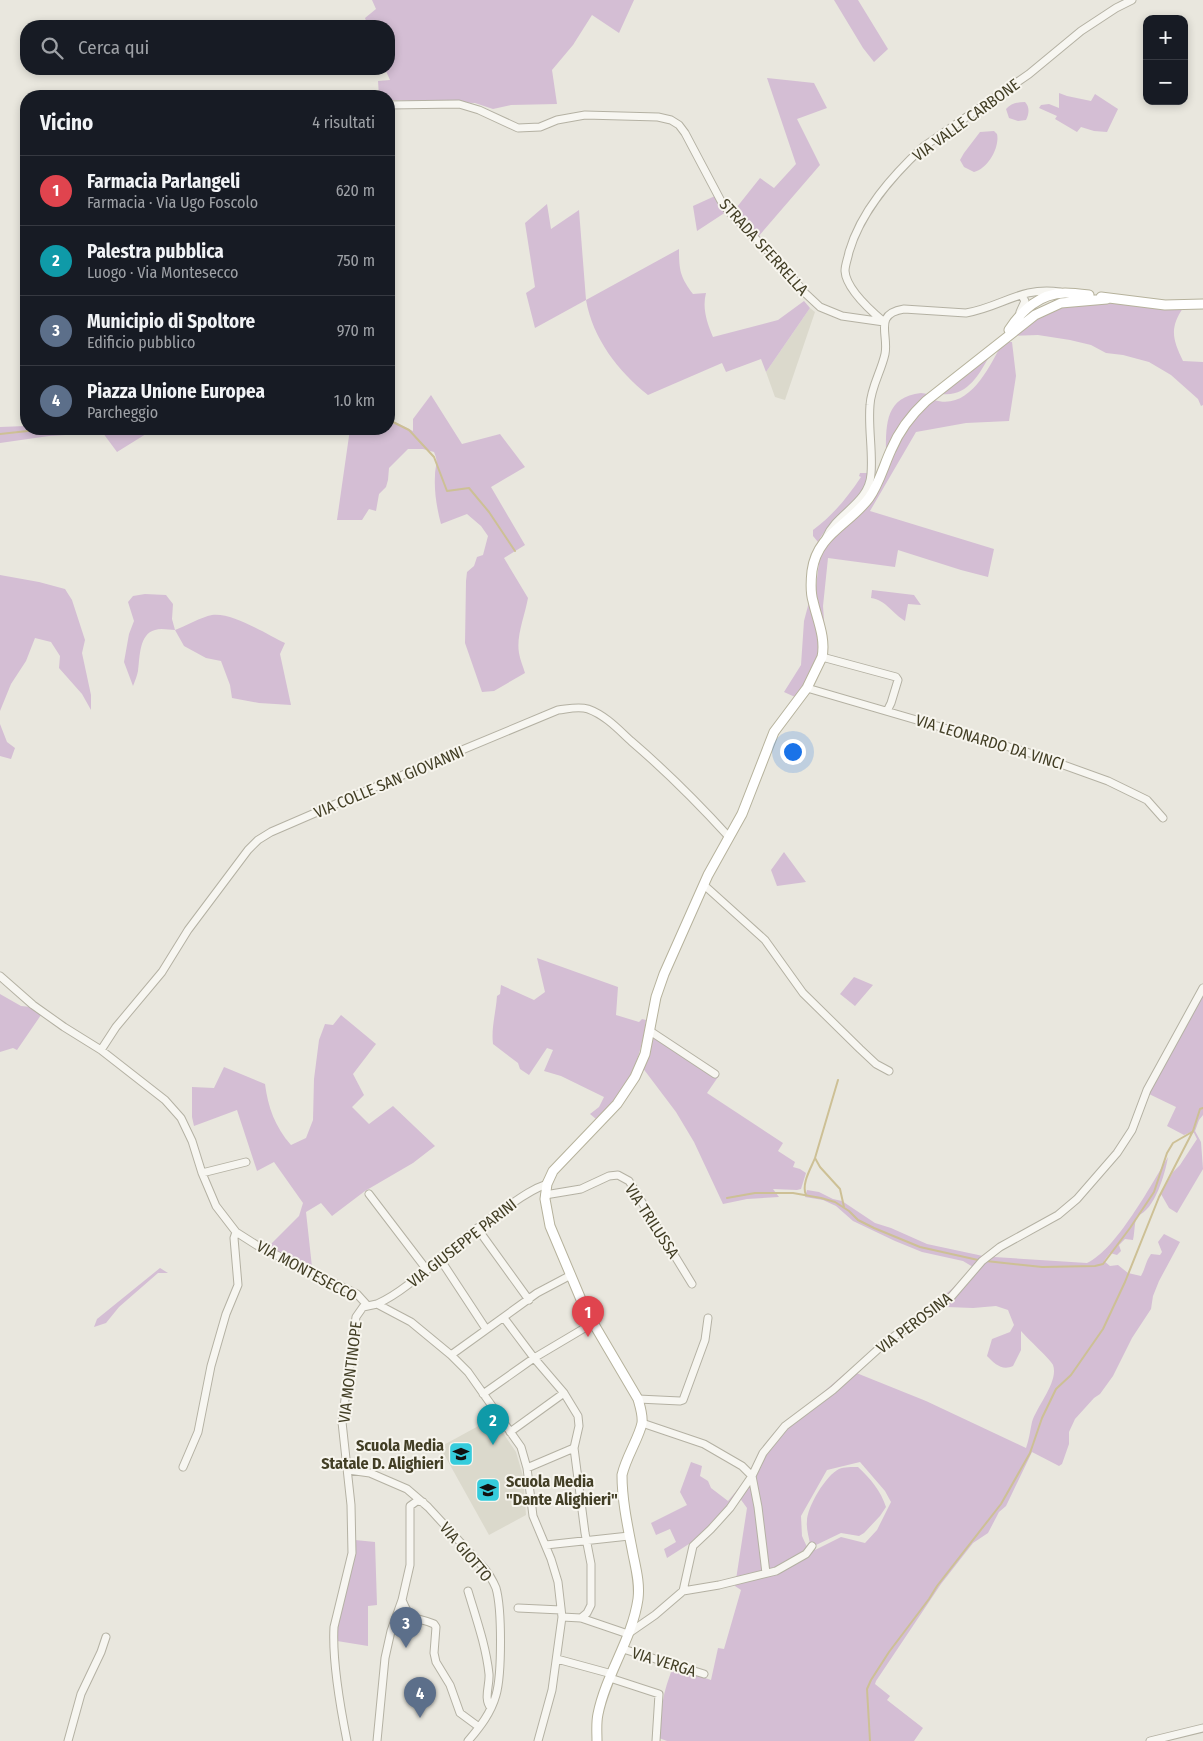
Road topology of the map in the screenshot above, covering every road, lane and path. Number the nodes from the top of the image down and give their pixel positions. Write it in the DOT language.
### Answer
graph roads {
  1 [pos="1132,0"];
  2 [pos="395,105"];
  3 [pos="1034,291"];
  4 [pos="1066,293"];
  5 [pos="1019,296"];
  6 [pos="1107,298"];
  7 [pos="1041,300"];
  8 [pos="1061,303"];
  9 [pos="1203,304"];
  10 [pos="1030,318"];
  11 [pos="1016,319"];
  12 [pos="884,322"];
  13 [pos="1001,340"];
  14 [pos="826,538"];
  15 [pos="822,656"];
  16 [pos="808,688"];
  17 [pos="887,711"];
  18 [pos="1163,818"];
  19 [pos="729,837"];
  20 [pos="704,885"];
  21 [pos="0,976"];
  22 [pos="1203,988"];
  23 [pos="650,1031"];
  24 [pos="102,1050"];
  25 [pos="889,1072"];
  26 [pos="715,1074"];
  27 [pos="246,1162"];
  28 [pos="202,1173"];
  29 [pos="547,1184"];
  30 [pos="369,1194"];
  31 [pos="546,1195"];
  32 [pos="477,1228"];
  33 [pos="236,1232"];
  34 [pos="440,1259"];
  35 [pos="427,1270"];
  36 [pos="571,1275"];
  37 [pos="692,1284"];
  38 [pos="528,1300"];
  39 [pos="377,1304"];
  40 [pos="367,1305"];
  41 [pos="504,1318"];
  42 [pos="708,1318"];
  43 [pos="593,1323"];
  44 [pos="486,1329"];
  45 [pos="451,1355"];
  46 [pos="534,1358"];
  47 [pos="564,1393"];
  48 [pos="483,1394"];
  49 [pos="638,1399"];
  50 [pos="642,1423"];
  51 [pos="510,1432"];
  52 [pos="574,1448"];
  53 [pos="183,1467"];
  54 [pos="527,1468"];
  55 [pos="348,1470"];
  56 [pos="752,1476"];
  57 [pos="411,1492"];
  58 [pos="423,1502"];
  59 [pos="410,1506"];
  60 [pos="629,1536"];
  61 [pos="586,1541"];
  62 [pos="546,1545"];
  63 [pos="812,1546"];
  64 [pos="766,1573"];
  65 [pos="468,1591"];
  66 [pos="683,1591"];
  67 [pos="402,1600"];
  68 [pos="518,1608"];
  69 [pos="561,1614"];
  70 [pos="581,1618"];
  71 [pos="628,1634"];
  72 [pos="106,1638"];
  73 [pos="623,1650"];
  74 [pos="557,1659"];
  75 [pos="704,1674"];
  76 [pos="611,1676"];
  77 [pos="492,1708"];
  78 [pos="479,1727"];
  79 [pos="1203,1728"];
  80 [pos="68,1741"];
  81 [pos="347,1741"];
  82 [pos="377,1741"];
  83 [pos="468,1741"];
  84 [pos="538,1741"];
  85 [pos="597,1741"];
  86 [pos="656,1741"];
  87 [pos="1150,1741"];
  1 -- 12 [label="street, VIA VALLE CARBONE"];
  2 -- 12 [label="street, STRADA SFERRELLA"];
  3 -- 4 [label="street"];
  3 -- 5 [label="street"];
  3 -- 7 [label="street"];
  4 -- 6 [label="main road"];
  4 -- 7 [label="main road"];
  5 -- 7 [label="street"];
  5 -- 11 [label="street"];
  5 -- 12 [label="street"];
  6 -- 8 [label="main road"];
  6 -- 9 [label="main road"];
  7 -- 8 [label="main road"];
  7 -- 10 [label="main road"];
  7 -- 11 [label="main road"];
  8 -- 10 [label="main road"];
  10 -- 13 [label="main road"];
  11 -- 13 [label="main road"];
  12 -- 14 [label="street"];
  13 -- 14 [label="main road"];
  14 -- 15 [label="main road"];
  15 -- 16 [label="main road"];
  15 -- 17 [label="street"];
  16 -- 17 [label="street, VIA LEONARDO DA VINCI"];
  16 -- 19 [label="main road"];
  17 -- 18 [label="street, VIA LEONARDO DA VINCI"];
  19 -- 20 [label="main road"];
  19 -- 24 [label="street, VIA COLLE SAN GIOVANNI"];
  20 -- 23 [label="main road"];
  20 -- 25 [label="street"];
  21 -- 24 [label="street, VIA MONTESECCO"];
  22 -- 56 [label="street, VIA PEROSINA"];
  23 -- 26 [label="street"];
  23 -- 29 [label="main road"];
  24 -- 28 [label="street, VIA MONTESECCO"];
  27 -- 28 [label="street"];
  28 -- 33 [label="street, VIA MONTESECCO"];
  29 -- 31 [label="main road"];
  29 -- 32 [label="street, VIA GIUSEPPE PARINI"];
  30 -- 35 [label="street"];
  31 -- 36 [label="main road"];
  31 -- 37 [label="street, VIA TRILUSSA"];
  32 -- 34 [label="street, VIA GIUSEPPE PARINI"];
  32 -- 38 [label="street"];
  33 -- 40 [label="street, VIA MONTESECCO"];
  33 -- 53 [label="street"];
  34 -- 35 [label="street, VIA GIUSEPPE PARINI"];
  34 -- 44 [label="street"];
  35 -- 39 [label="street, VIA GIUSEPPE PARINI"];
  36 -- 38 [label="street"];
  36 -- 43 [label="main road"];
  38 -- 41 [label="street"];
  39 -- 40 [label="street, VIA MONTESECCO"];
  39 -- 45 [label="street, VIA MONTESECCO"];
  40 -- 55 [label="street, VIA MONTINOPE"];
  41 -- 44 [label="street"];
  41 -- 46 [label="street"];
  42 -- 49 [label="street"];
  43 -- 46 [label="street"];
  43 -- 49 [label="main road"];
  44 -- 45 [label="street"];
  45 -- 48 [label="street, VIA MONTESECCO"];
  46 -- 47 [label="street"];
  46 -- 48 [label="street"];
  47 -- 51 [label="street"];
  47 -- 52 [label="street"];
  48 -- 51 [label="street, VIA MONTESECCO"];
  49 -- 50 [label="main road"];
  50 -- 56 [label="street"];
  50 -- 60 [label="main road"];
  51 -- 54 [label="street, VIA MONTESECCO"];
  52 -- 54 [label="street"];
  52 -- 61 [label="street"];
  54 -- 62 [label="street, VIA MONTESECCO"];
  55 -- 57 [label="street, VIA GIOTTO"];
  55 -- 81 [label="street, VIA MONTINOPE"];
  56 -- 64 [label="street"];
  56 -- 66 [label="street, VIA PEROSINA"];
  57 -- 58 [label="street, VIA GIOTTO"];
  57 -- 59 [label="street"];
  58 -- 59 [label="street"];
  58 -- 77 [label="street, VIA GIOTTO"];
  59 -- 67 [label="street"];
  60 -- 61 [label="street"];
  60 -- 71 [label="main road"];
  61 -- 62 [label="street"];
  61 -- 70 [label="street"];
  62 -- 69 [label="street, VIA MONTESECCO"];
  63 -- 64 [label="street"];
  64 -- 66 [label="street"];
  65 -- 77 [label="street"];
  66 -- 71 [label="street"];
  67 -- 78 [label="street"];
  67 -- 82 [label="street"];
  68 -- 69 [label="street"];
  69 -- 70 [label="street"];
  69 -- 74 [label="street, VIA MONTESECCO"];
  70 -- 71 [label="street"];
  71 -- 73 [label="main road"];
  72 -- 80 [label="street"];
  73 -- 75 [label="street, VIA VERGA"];
  73 -- 76 [label="main road"];
  74 -- 76 [label="street"];
  74 -- 84 [label="street, VIA MONTESECCO"];
  76 -- 85 [label="main road"];
  76 -- 86 [label="street"];
  77 -- 78 [label="street, VIA GIOTTO"];
  78 -- 83 [label="street, VIA GIOTTO"];
  79 -- 87 [label="street"];
}
